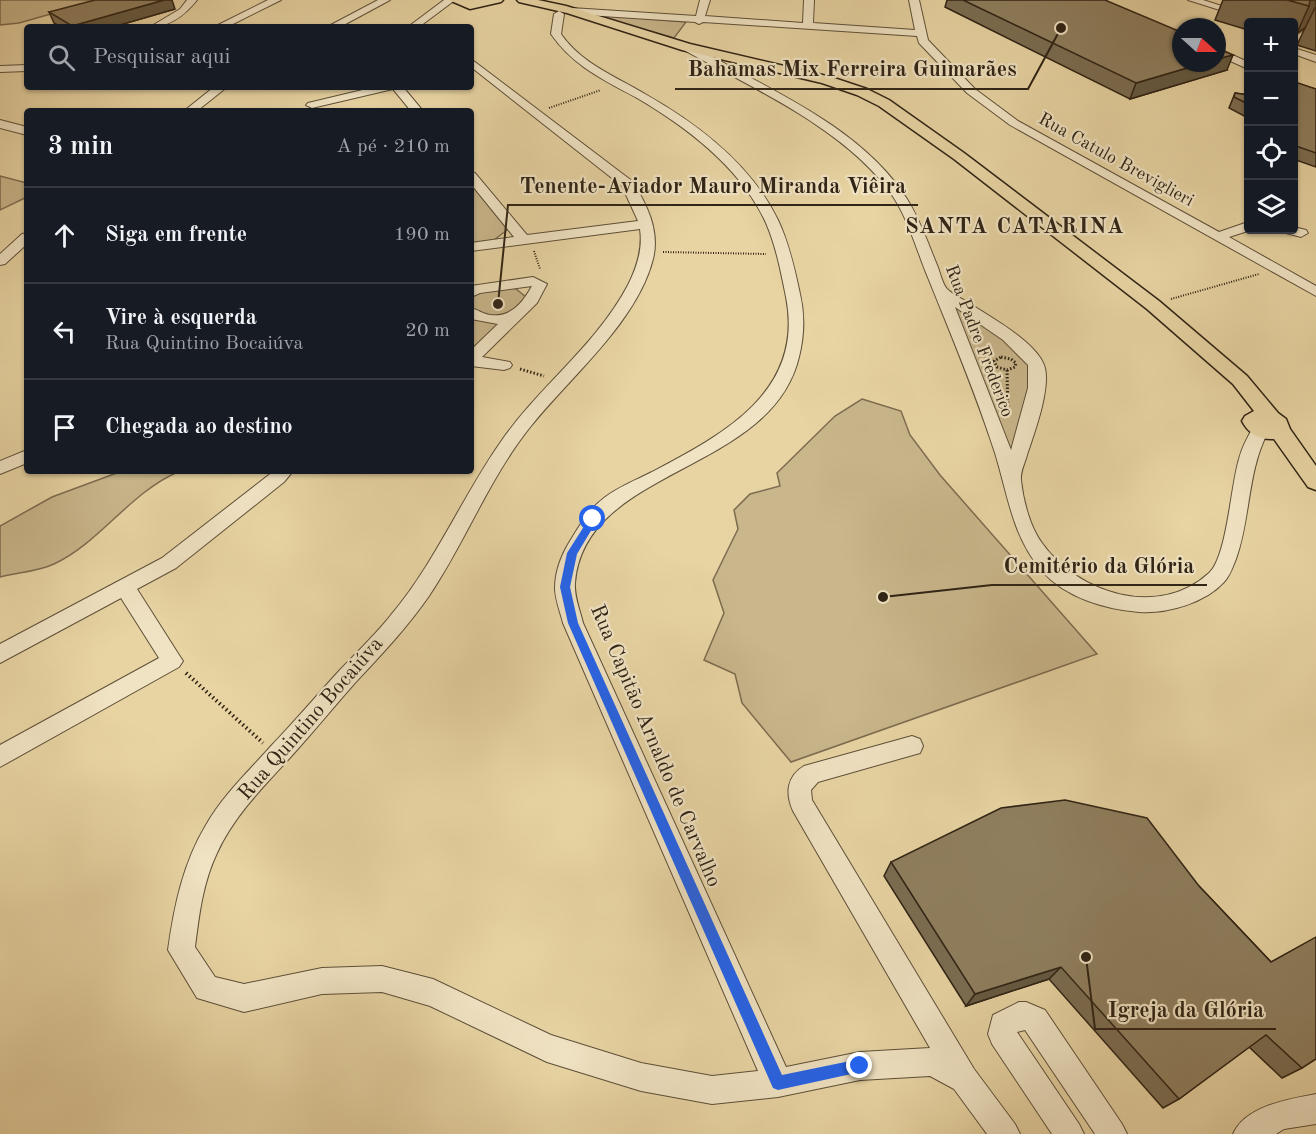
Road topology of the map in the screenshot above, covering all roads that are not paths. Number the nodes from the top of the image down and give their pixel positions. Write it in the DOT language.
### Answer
graph roads {
  1 [pos="192,0"];
  2 [pos="276,0"];
  3 [pos="385,0"];
  4 [pos="450,0"];
  5 [pos="455,0"];
  6 [pos="495,0"];
  7 [pos="523,0"];
  8 [pos="705,0"];
  9 [pos="809,0"];
  10 [pos="914,0"];
  11 [pos="1193,0"];
  12 [pos="1242,0"];
  13 [pos="470,5"];
  14 [pos="563,9"];
  15 [pos="1222,9"];
  16 [pos="434,13"];
  17 [pos="1305,16"];
  18 [pos="1253,18"];
  19 [pos="1316,20"];
  20 [pos="699,21"];
  21 [pos="441,22"];
  22 [pos="160,24"];
  23 [pos="225,24"];
  24 [pos="338,24"];
  25 [pos="418,24"];
  26 [pos="808,27"];
  27 [pos="1316,27"];
  28 [pos="1298,32"];
  29 [pos="921,33"];
  30 [pos="1305,34"];
  31 [pos="1298,38"];
  32 [pos="1316,38"];
  33 [pos="686,46"];
  34 [pos="1298,53"];
  35 [pos="1226,56"];
  36 [pos="1316,58"];
  37 [pos="1226,62"];
  38 [pos="1244,64"];
  39 [pos="1244,65"];
  40 [pos="24,68"];
  41 [pos="474,68"];
  42 [pos="0,69"];
  43 [pos="216,90"];
  44 [pos="378,90"];
  45 [pos="400,90"];
  46 [pos="324,91"];
  47 [pos="194,108"];
  48 [pos="310,108"];
  49 [pos="414,108"];
  50 [pos="0,124"];
  51 [pos="24,130"];
  52 [pos="474,179"];
  53 [pos="646,224"];
  54 [pos="1244,227"];
  55 [pos="1217,237"];
  56 [pos="527,239"];
  57 [pos="24,240"];
  58 [pos="474,247"];
  59 [pos="0,261"];
  60 [pos="474,291"];
  61 [pos="941,291"];
  62 [pos="1316,292"];
  63 [pos="474,315"];
  64 [pos="518,315"];
  65 [pos="474,357"];
  66 [pos="474,360"];
  67 [pos="504,365"];
  68 [pos="1266,426"];
  69 [pos="24,457"];
  70 [pos="0,468"];
  71 [pos="281,474"];
  72 [pos="1011,478"];
  73 [pos="1316,482"];
  74 [pos="125,587"];
  75 [pos="0,654"];
  76 [pos="912,746"];
  77 [pos="0,757"];
  78 [pos="964,1079"];
  79 [pos="778,1083"];
  80 [pos="1316,1109"];
  81 [pos="1005,1134"];
  82 [pos="1069,1134"];
  83 [pos="1112,1134"];
  84 [pos="1248,1134"];
  1 -- 22 [label="street"];
  2 -- 23 [label="street"];
  3 -- 24 [label="street"];
  4 -- 16 [label="street"];
  5 -- 13 [label="main road"];
  6 -- 13 [label="main road"];
  7 -- 14 [label="main road"];
  8 -- 20 [label="street"];
  9 -- 26 [label="street"];
  10 -- 29 [label="street"];
  11 -- 15 [label="street"];
  12 -- 15 [label="street"];
  13 -- 16 [label="street"];
  14 -- 20 [label="street"];
  14 -- 33 [label="main road"];
  14 -- 79 [label="street, Rua Capitão Arnaldo de Carvalho"];
  15 -- 18 [label="street"];
  16 -- 21 [label="street"];
  16 -- 25 [label="street"];
  17 -- 19 [label="street"];
  20 -- 26 [label="street"];
  26 -- 29 [label="street"];
  27 -- 30 [label="street"];
  28 -- 30 [label="street"];
  29 -- 55 [label="street, Rua Catulo Breviglieri"];
  30 -- 31 [label="street"];
  30 -- 32 [label="street"];
  33 -- 61 [label="street, Rua Padre Frederico"];
  33 -- 68 [label="main road"];
  34 -- 36 [label="street"];
  35 -- 38 [label="street"];
  37 -- 39 [label="street"];
  40 -- 42 [label="street"];
  41 -- 53 [label="street, Rua Quintino Bocaiúva"];
  43 -- 47 [label="street"];
  44 -- 48 [label="street"];
  45 -- 49 [label="street"];
  46 -- 48 [label="street"];
  50 -- 51 [label="street"];
  52 -- 56 [label="street"];
  53 -- 56 [label="street"];
  53 -- 79 [label="street, Rua Quintino Bocaiúva"];
  54 -- 55 [label="street"];
  55 -- 62 [label="street, Rua Catulo Breviglieri"];
  56 -- 58 [label="street"];
  57 -- 59 [label="street"];
  60 -- 64 [label="street"];
  61 -- 72 [label="street, Rua Padre Frederico"];
  61 -- 72 [label="street"];
  63 -- 64 [label="street"];
  64 -- 65 [label="street"];
  66 -- 67 [label="street"];
  68 -- 72 [label="street, Rua Padre Frederico"];
  68 -- 73 [label="main road"];
  69 -- 70 [label="street"];
  71 -- 74 [label="street"];
  74 -- 75 [label="street"];
  74 -- 77 [label="street"];
  76 -- 78 [label="street"];
  78 -- 79 [label="street, Rua Quintino Bocaiúva"];
  78 -- 81 [label="street, Rua Quintino Bocaiúva"];
  80 -- 84 [label="street"];
  82 -- 83 [label="street"];
}
